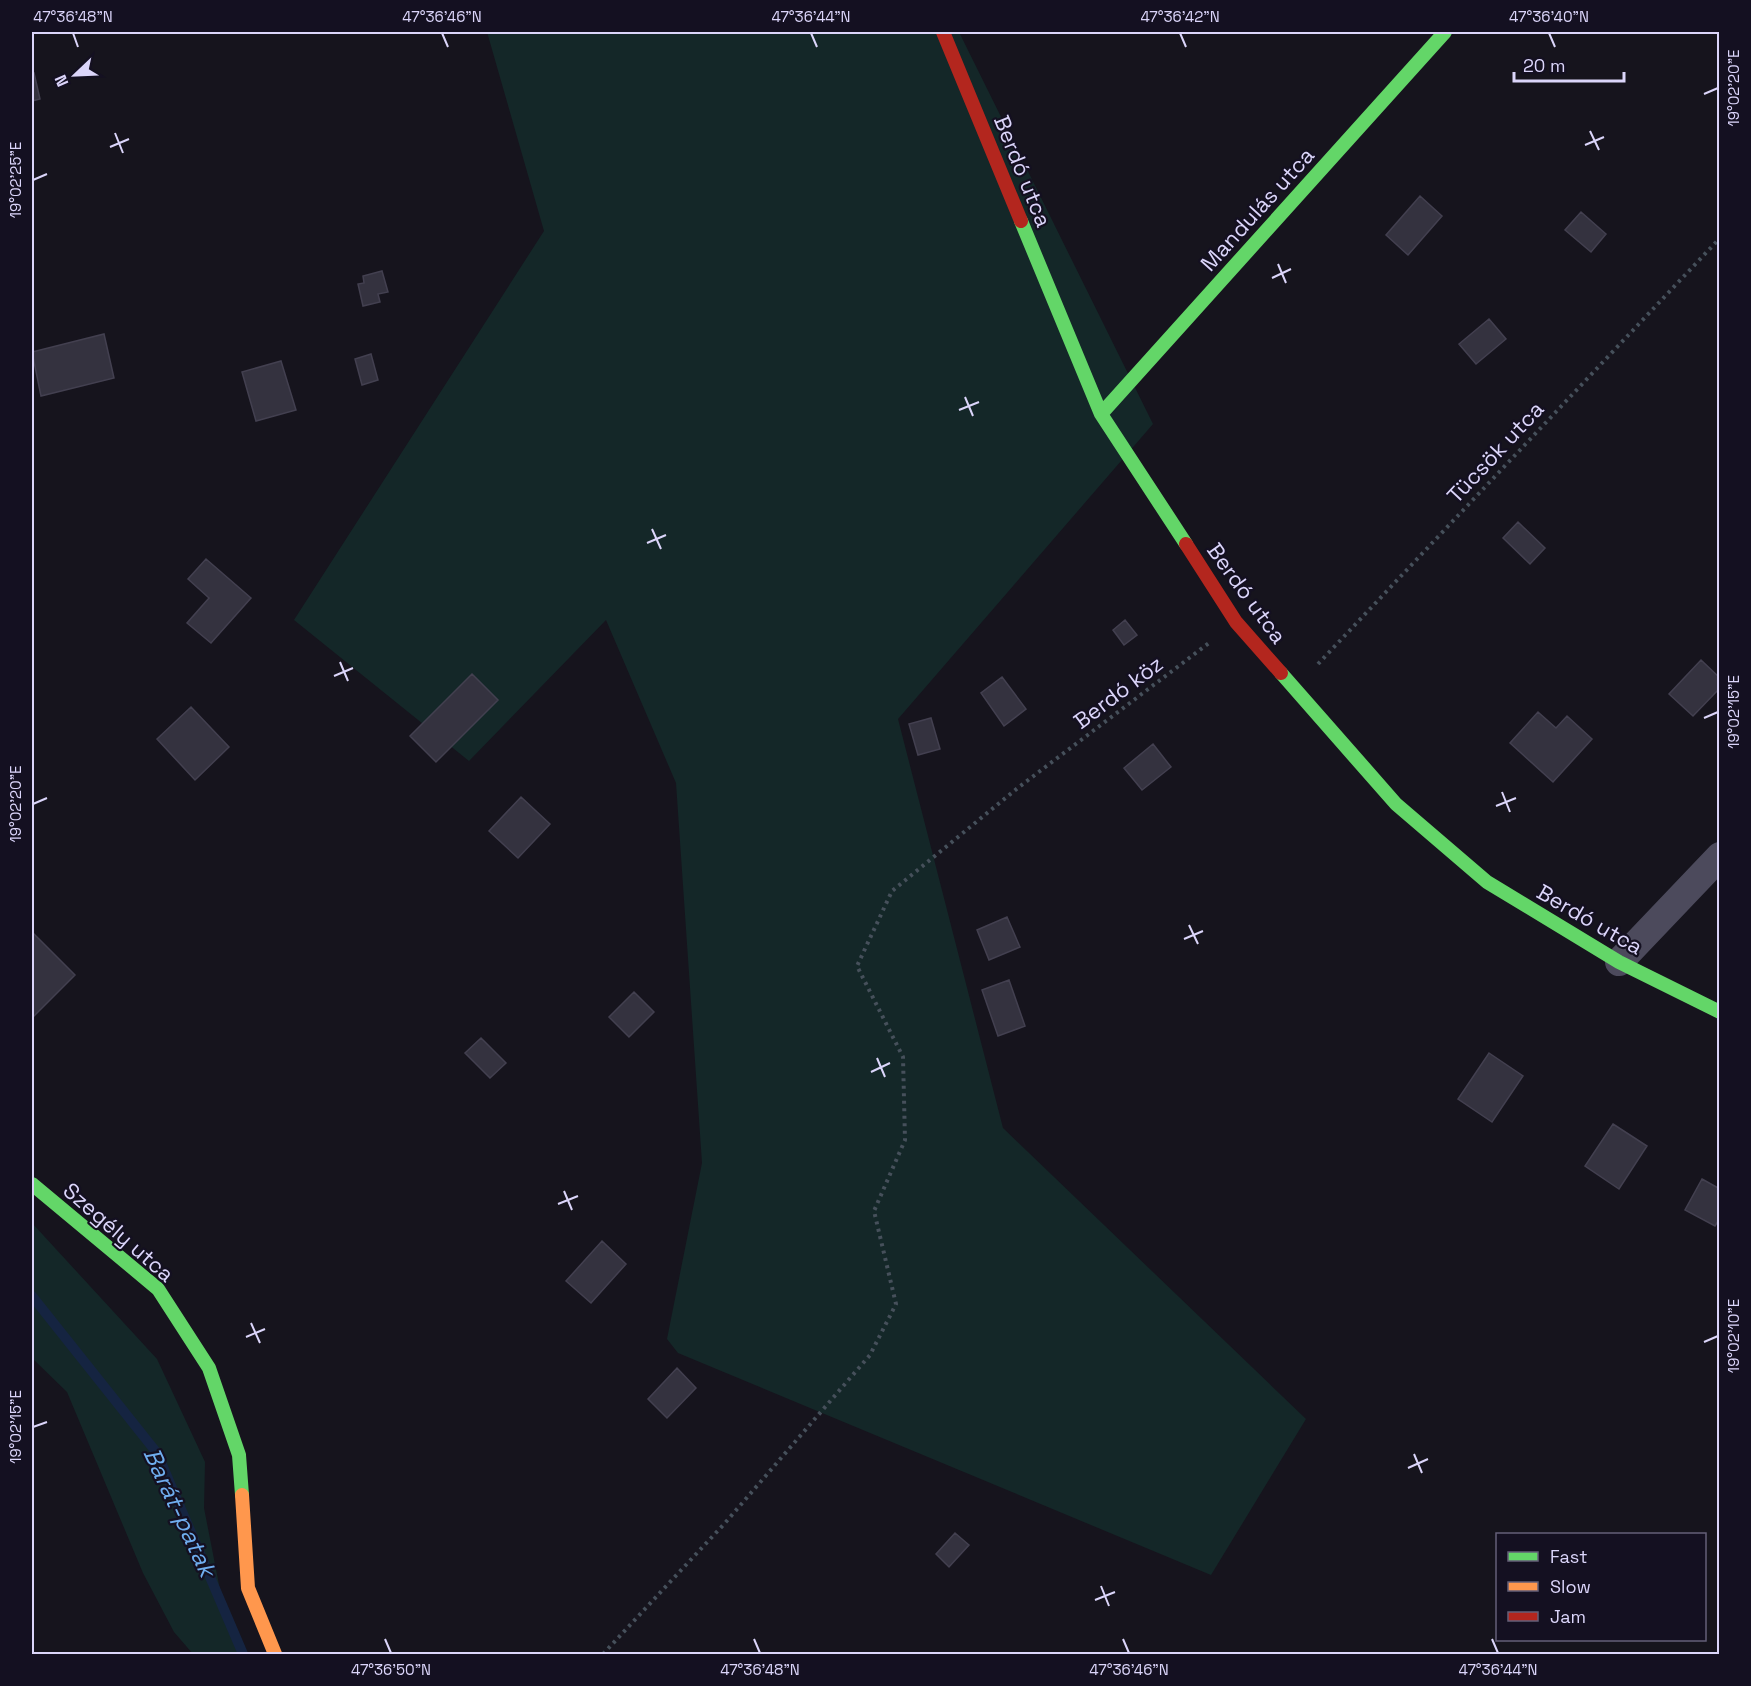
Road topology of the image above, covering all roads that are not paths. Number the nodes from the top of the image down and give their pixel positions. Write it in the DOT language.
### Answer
graph roads {
  1 [pos="942,32"];
  2 [pos="1445,32"];
  3 [pos="1101,414"];
  4 [pos="1719,856"];
  5 [pos="1619,962"];
  6 [pos="1719,1012"];
  7 [pos="32,1184"];
  8 [pos="275,1654"];
  1 -- 3 [label="street, Berdó utca"];
  2 -- 3 [label="street, Mandulás utca"];
  3 -- 5 [label="street, Berdó utca"];
  4 -- 5 [label="street"];
  5 -- 6 [label="street, Berdó utca"];
  7 -- 8 [label="street, Szegély utca"];
}
